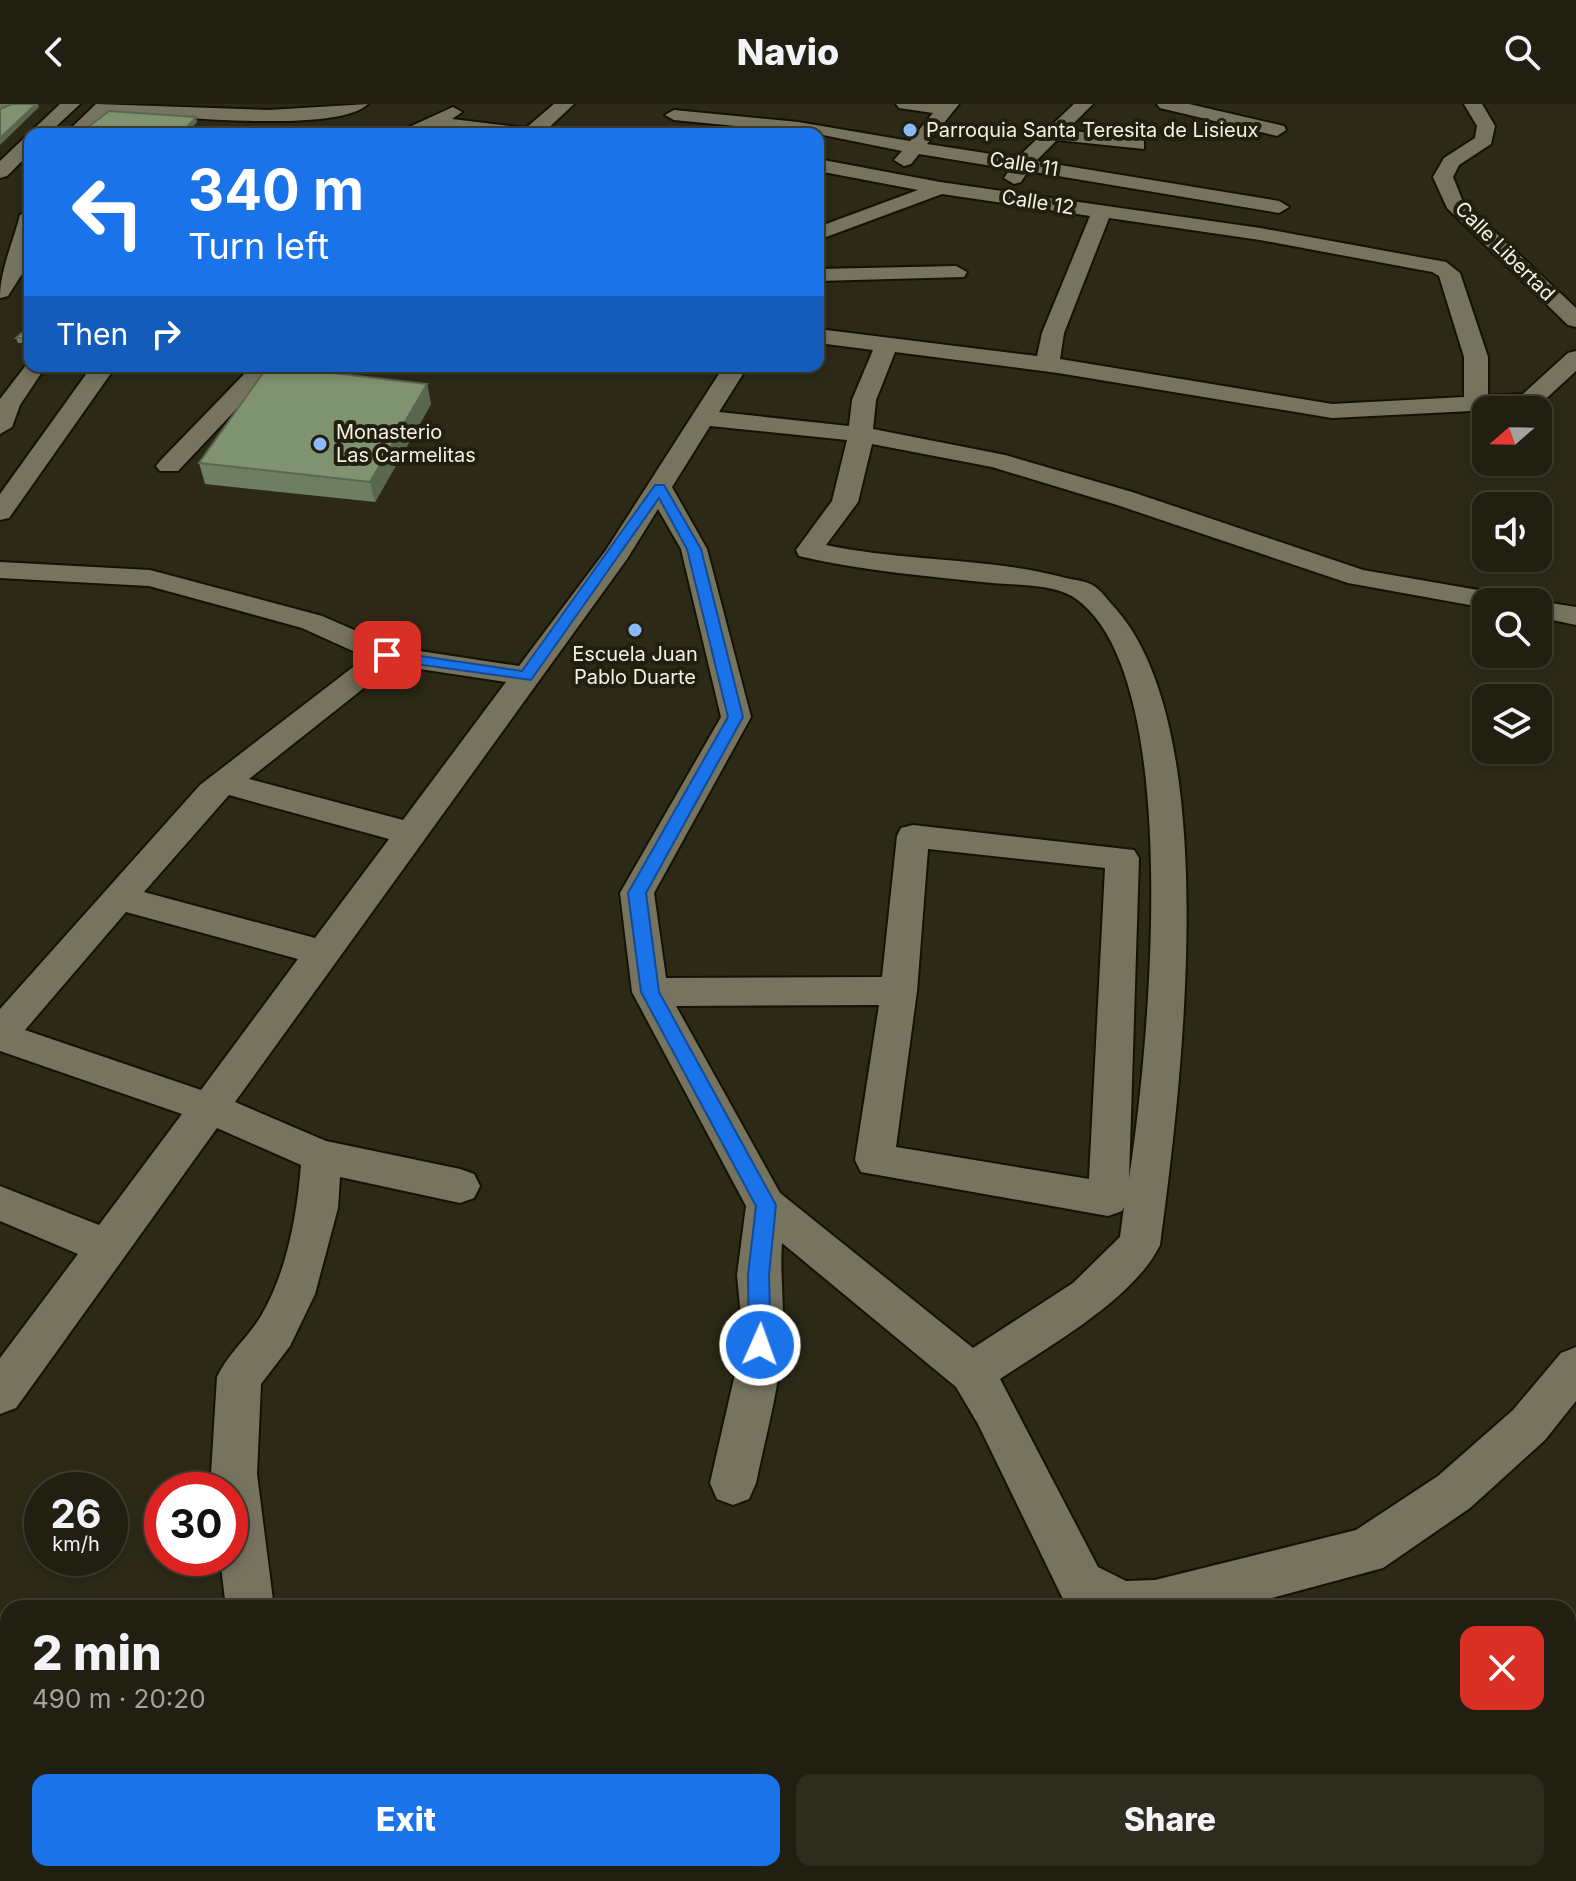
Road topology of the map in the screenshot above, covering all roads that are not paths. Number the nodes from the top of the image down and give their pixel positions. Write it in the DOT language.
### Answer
graph roads {
  1 [pos="8,104"];
  2 [pos="71,104"];
  3 [pos="359,104"];
  4 [pos="473,104"];
  5 [pos="565,104"];
  6 [pos="905,104"];
  7 [pos="1084,104"];
  8 [pos="1166,104"];
  9 [pos="1473,104"];
  10 [pos="105,105"];
  11 [pos="948,107"];
  12 [pos="0,109"];
  13 [pos="282,109"];
  14 [pos="674,111"];
  15 [pos="815,112"];
  16 [pos="308,114"];
  17 [pos="430,122"];
  18 [pos="44,128"];
  19 [pos="80,128"];
  20 [pos="255,128"];
  21 [pos="312,128"];
  22 [pos="416,128"];
  23 [pos="480,128"];
  24 [pos="536,128"];
  25 [pos="798,128"];
  26 [pos="1277,130"];
  27 [pos="824,132"];
  28 [pos="1052,134"];
  29 [pos="1137,145"];
  30 [pos="24,148"];
  31 [pos="916,148"];
  32 [pos="1023,163"];
  33 [pos="824,166"];
  34 [pos="0,173"];
  35 [pos="24,176"];
  36 [pos="886,178"];
  37 [pos="940,188"];
  38 [pos="1001,196"];
  39 [pos="1279,207"];
  40 [pos="1101,213"];
  41 [pos="824,232"];
  42 [pos="24,263"];
  43 [pos="956,272"];
  44 [pos="824,275"];
  45 [pos="0,291"];
  46 [pos="1576,320"];
  47 [pos="824,337"];
  48 [pos="887,343"];
  49 [pos="1576,358"];
  50 [pos="1047,365"];
  51 [pos="30,372"];
  52 [pos="100,372"];
  53 [pos="259,372"];
  54 [pos="732,372"];
  55 [pos="1476,396"];
  56 [pos="1535,396"];
  57 [pos="1472,401"];
  58 [pos="704,418"];
  59 [pos="0,427"];
  60 [pos="859,434"];
  61 [pos="169,466"];
  62 [pos="660,488"];
  63 [pos="0,512"];
  64 [pos="0,570"];
  65 [pos="1472,597"];
  66 [pos="1552,612"];
  67 [pos="1576,616"];
  68 [pos="387,655"];
  69 [pos="526,676"];
  70 [pos="223,783"];
  71 [pos="411,833"];
  72 [pos="119,898"];
  73 [pos="323,953"];
  74 [pos="899,991"];
  75 [pos="650,992"];
  76 [pos="0,1035"];
  77 [pos="209,1108"];
  78 [pos="321,1156"];
  79 [pos="460,1186"];
  80 [pos="0,1203"];
  81 [pos="766,1205"];
  82 [pos="107,1247"];
  83 [pos="1576,1367"];
  84 [pos="971,1373"];
  85 [pos="0,1393"];
  86 [pos="733,1483"];
  87 [pos="249,1600"];
  88 [pos="1114,1600"];
  89 [pos="1171,1600"];
  1 -- 12 [label="street"];
  2 -- 18 [label="street"];
  3 -- 16 [label="street"];
  4 -- 17 [label="street"];
  5 -- 24 [label="street"];
  6 -- 11 [label="street"];
  7 -- 28 [label="street"];
  8 -- 26 [label="street"];
  9 -- 46 [label="street, Calle Libertad"];
  10 -- 13 [label="street"];
  10 -- 19 [label="street"];
  11 -- 31 [label="street"];
  13 -- 16 [label="street"];
  13 -- 20 [label="street"];
  14 -- 25 [label="street, Calle 11"];
  15 -- 25 [label="street"];
  16 -- 21 [label="street"];
  17 -- 22 [label="street"];
  17 -- 23 [label="street"];
  27 -- 31 [label="street, Calle 11"];
  28 -- 29 [label="street"];
  28 -- 32 [label="street"];
  30 -- 34 [label="street"];
  31 -- 32 [label="street, Calle 11"];
  31 -- 36 [label="street"];
  32 -- 38 [label="street"];
  32 -- 39 [label="street, Calle 11"];
  33 -- 36 [label="street, Calle 12"];
  34 -- 35 [label="street"];
  36 -- 37 [label="street, Calle 12"];
  37 -- 38 [label="street, Calle 12"];
  37 -- 41 [label="street"];
  38 -- 40 [label="street, Calle 12"];
  40 -- 50 [label="street"];
  40 -- 55 [label="street, Calle 12"];
  42 -- 45 [label="street"];
  43 -- 44 [label="street"];
  47 -- 48 [label="street"];
  48 -- 50 [label="street"];
  48 -- 60 [label="street"];
  49 -- 56 [label="street"];
  50 -- 57 [label="street"];
  51 -- 59 [label="street"];
  52 -- 63 [label="street"];
  53 -- 61 [label="street"];
  54 -- 58 [label="street"];
  58 -- 60 [label="street"];
  58 -- 62 [label="street"];
  60 -- 65 [label="street"];
  60 -- 84 [label="street"];
  62 -- 69 [label="street"];
  62 -- 75 [label="street"];
  64 -- 68 [label="street"];
  66 -- 67 [label="street"];
  68 -- 69 [label="street"];
  68 -- 70 [label="street"];
  69 -- 71 [label="street"];
  70 -- 71 [label="street"];
  70 -- 72 [label="street"];
  71 -- 73 [label="street"];
  72 -- 73 [label="street"];
  72 -- 76 [label="street"];
  73 -- 77 [label="street"];
  74 -- 74 [label="street"];
  74 -- 75 [label="street"];
  75 -- 81 [label="street"];
  76 -- 77 [label="street"];
  77 -- 78 [label="street"];
  77 -- 82 [label="street"];
  78 -- 79 [label="street"];
  78 -- 87 [label="street"];
  80 -- 82 [label="street"];
  81 -- 84 [label="street"];
  81 -- 86 [label="street"];
  82 -- 85 [label="street"];
  83 -- 89 [label="street"];
  84 -- 88 [label="street"];
}
